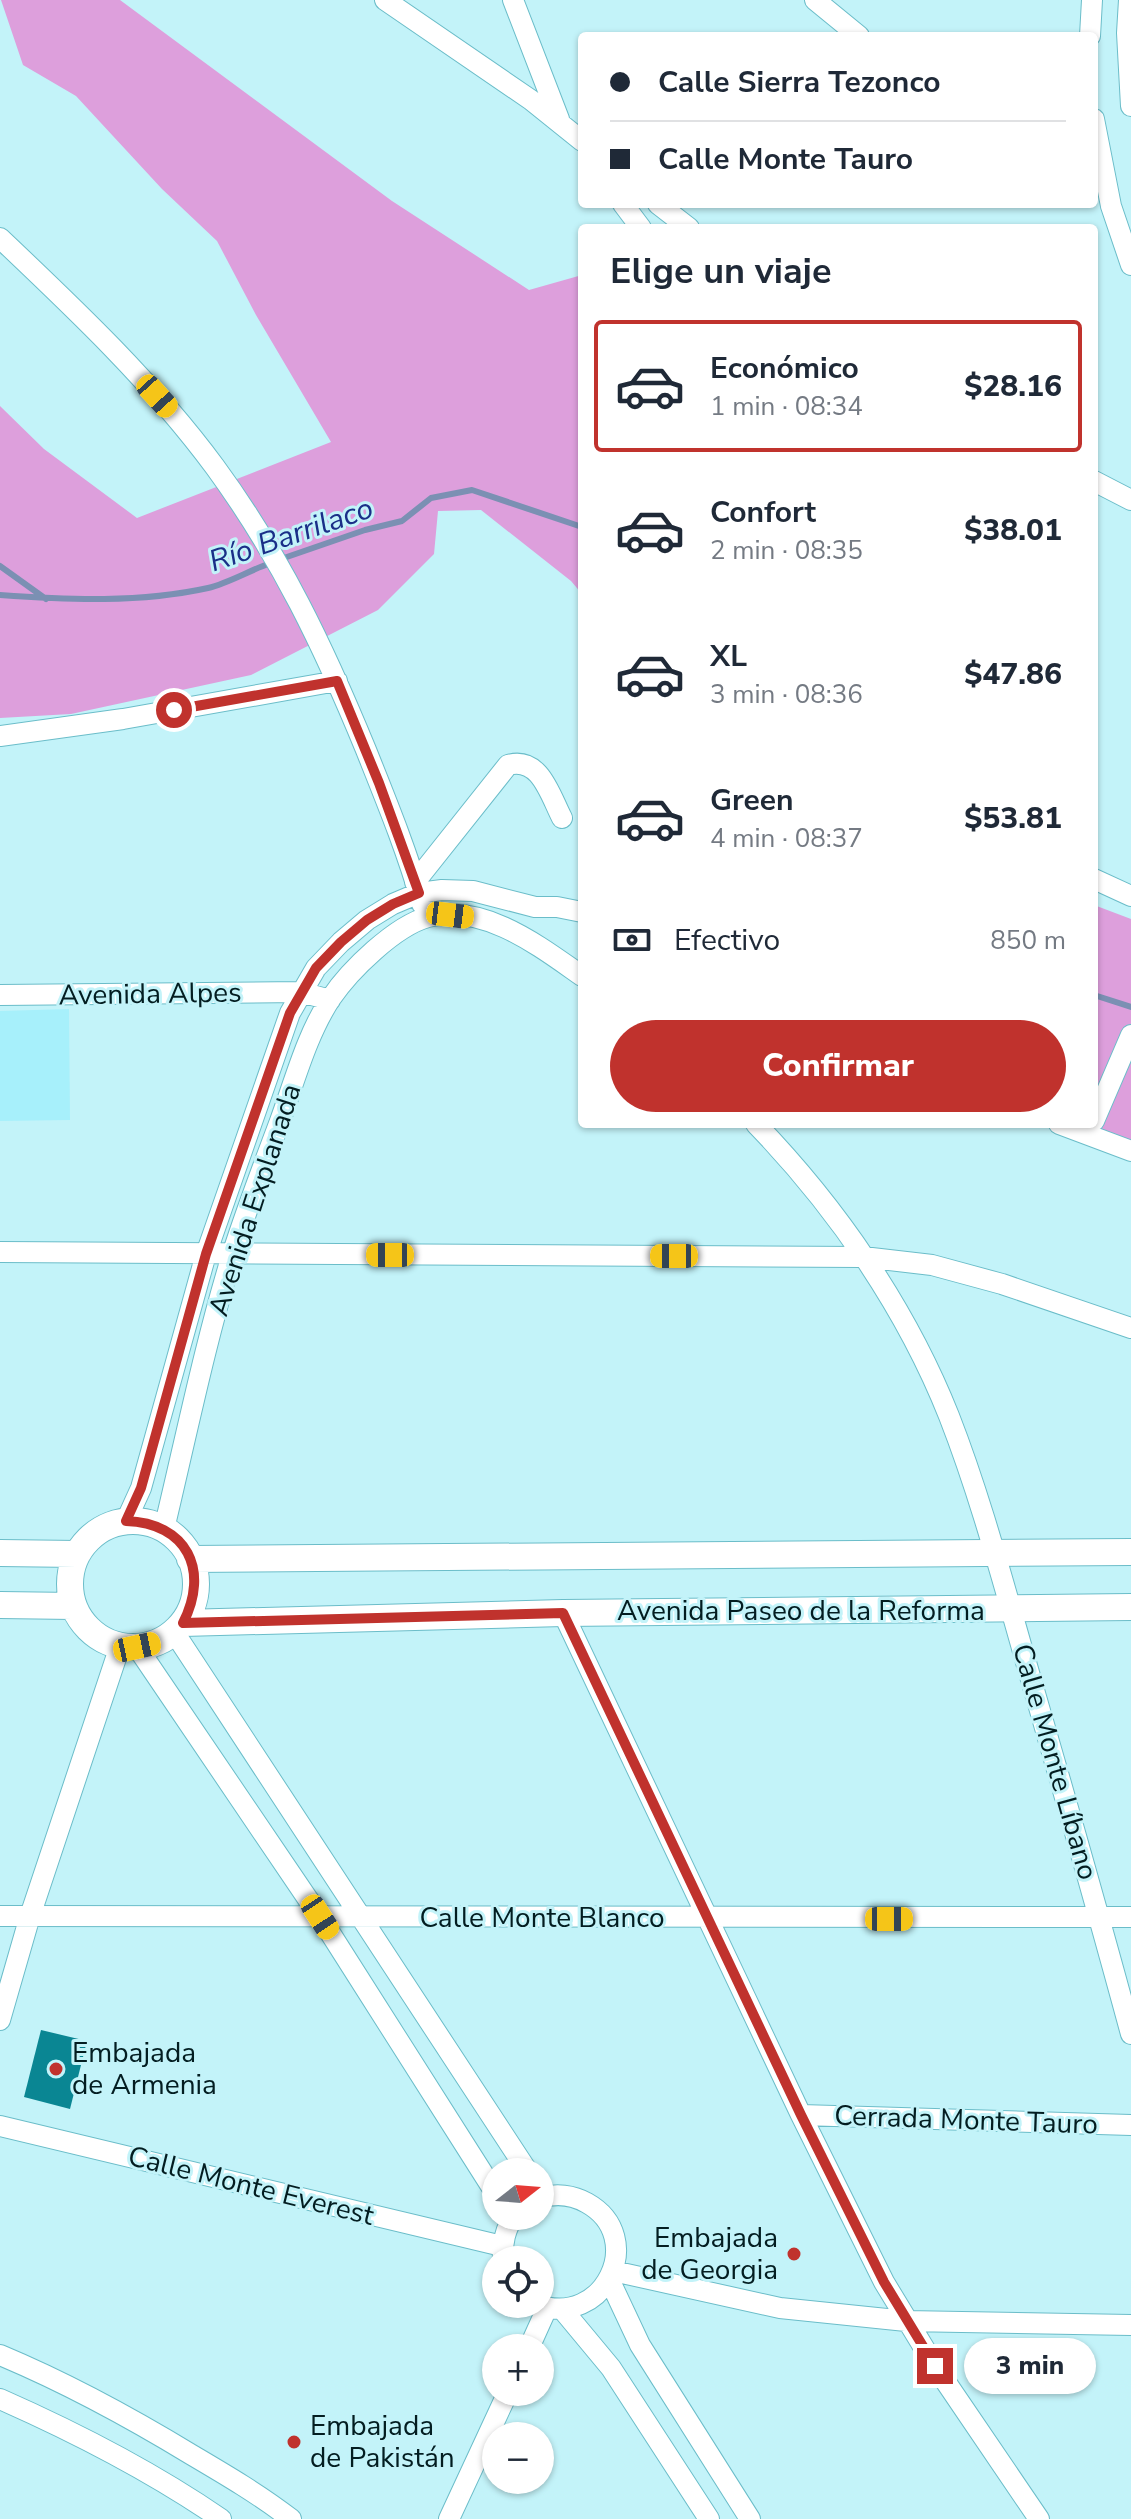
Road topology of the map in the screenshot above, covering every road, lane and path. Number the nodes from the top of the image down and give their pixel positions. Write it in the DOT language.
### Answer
graph roads {
  1 [pos="385,0"];
  2 [pos="513,0"];
  3 [pos="815,0"];
  4 [pos="1092,0"];
  5 [pos="1129,0"];
  6 [pos="854,32"];
  7 [pos="1090,32"];
  8 [pos="1131,106"];
  9 [pos="559,120"];
  10 [pos="578,137"];
  11 [pos="578,145"];
  12 [pos="1098,155"];
  13 [pos="1103,200"];
  14 [pos="663,208"];
  15 [pos="1131,217"];
  16 [pos="684,224"];
  17 [pos="0,238"];
  18 [pos="1131,265"];
  19 [pos="1098,483"];
  20 [pos="1131,500"];
  21 [pos="337,681"];
  22 [pos="0,736"];
  23 [pos="562,818"];
  24 [pos="1098,881"];
  25 [pos="417,887"];
  26 [pos="1131,896"];
  27 [pos="535,907"];
  28 [pos="578,911"];
  29 [pos="426,918"];
  30 [pos="519,935"];
  31 [pos="578,973"];
  32 [pos="301,992"];
  33 [pos="0,995"];
  34 [pos="330,1000"];
  35 [pos="1131,1035"];
  36 [pos="1098,1112"];
  37 [pos="1098,1124"];
  38 [pos="760,1128"];
  39 [pos="1131,1151"];
  40 [pos="0,1252"];
  41 [pos="206,1254"];
  42 [pos="233,1254"];
  43 [pos="863,1257"];
  44 [pos="1131,1328"];
  45 [pos="126,1521"];
  46 [pos="164,1529"];
  47 [pos="1131,1552"];
  48 [pos="0,1553"];
  49 [pos="77,1554"];
  50 [pos="995,1554"];
  51 [pos="190,1559"];
  52 [pos="0,1605"];
  53 [pos="73,1606"];
  54 [pos="1131,1607"];
  55 [pos="1011,1609"];
  56 [pos="563,1613"];
  57 [pos="178,1628"];
  58 [pos="128,1646"];
  59 [pos="0,1916"];
  60 [pos="30,1916"];
  61 [pos="320,1917"];
  62 [pos="363,1917"];
  63 [pos="1131,1917"];
  64 [pos="708,1919"];
  65 [pos="1100,1919"];
  66 [pos="0,2020"];
  67 [pos="1131,2034"];
  68 [pos="801,2115"];
  69 [pos="1131,2125"];
  70 [pos="0,2126"];
  71 [pos="519,2158"];
  72 [pos="482,2172"];
  73 [pos="554,2195"];
  74 [pos="482,2248"];
  75 [pos="611,2275"];
  76 [pos="554,2307"];
  77 [pos="554,2313"];
  78 [pos="906,2321"];
  79 [pos="1131,2325"];
  80 [pos="0,2355"];
  81 [pos="0,2399"];
  82 [pos="501,2406"];
  83 [pos="221,2519"];
  84 [pos="291,2519"];
  85 [pos="449,2519"];
  86 [pos="709,2519"];
  87 [pos="750,2519"];
  88 [pos="1039,2519"];
  1 -- 9 [label="street"];
  2 -- 9 [label="street"];
  3 -- 6 [label="street"];
  4 -- 7 [label="street"];
  5 -- 8 [label="street"];
  9 -- 10 [label="street"];
  9 -- 11 [label="street"];
  12 -- 13 [label="street"];
  13 -- 15 [label="street"];
  13 -- 18 [label="street"];
  14 -- 16 [label="street"];
  17 -- 21 [label="street"];
  19 -- 20 [label="street"];
  21 -- 22 [label="street"];
  21 -- 25 [label="street"];
  23 -- 25 [label="street"];
  24 -- 26 [label="street"];
  25 -- 27 [label="street"];
  25 -- 29 [label="street"];
  25 -- 32 [label="street"];
  27 -- 28 [label="street"];
  27 -- 30 [label="street"];
  29 -- 30 [label="street"];
  29 -- 34 [label="street, Avenida Explanada"];
  30 -- 31 [label="street"];
  32 -- 33 [label="street, Avenida Alpes"];
  32 -- 34 [label="street, Avenida Alpes"];
  32 -- 41 [label="street, Avenida Explanada"];
  34 -- 42 [label="street, Avenida Explanada"];
  35 -- 36 [label="street"];
  37 -- 39 [label="street"];
  38 -- 43 [label="street, Calle Monte Líbano"];
  40 -- 41 [label="street"];
  41 -- 42 [label="street"];
  41 -- 45 [label="street, Avenida Explanada"];
  42 -- 43 [label="street"];
  42 -- 46 [label="street, Avenida Explanada"];
  43 -- 44 [label="street"];
  43 -- 50 [label="street, Calle Monte Líbano"];
  45 -- 46 [label="main road"];
  45 -- 49 [label="main road"];
  46 -- 51 [label="main road"];
  47 -- 50 [label="main road, Avenida Paseo de la Reforma"];
  48 -- 49 [label="main road"];
  49 -- 53 [label="main road"];
  50 -- 51 [label="main road, Avenida Paseo de la Reforma"];
  50 -- 55 [label="street, Calle Monte Líbano"];
  51 -- 57 [label="main road"];
  52 -- 53 [label="main road"];
  53 -- 58 [label="main road"];
  54 -- 55 [label="main road, Avenida Paseo de la Reforma"];
  55 -- 56 [label="main road, Avenida Paseo de la Reforma"];
  55 -- 65 [label="street, Calle Monte Líbano"];
  56 -- 57 [label="main road, Avenida Paseo de la Reforma"];
  56 -- 64 [label="street"];
  57 -- 58 [label="main road"];
  57 -- 62 [label="street"];
  58 -- 60 [label="street"];
  58 -- 61 [label="street"];
  59 -- 60 [label="street, Calle Monte Blanco"];
  60 -- 61 [label="street, Calle Monte Blanco"];
  60 -- 66 [label="street"];
  61 -- 62 [label="street, Calle Monte Blanco"];
  61 -- 72 [label="street"];
  62 -- 64 [label="street, Calle Monte Blanco"];
  62 -- 71 [label="street"];
  63 -- 65 [label="street, Calle Monte Blanco"];
  64 -- 65 [label="street, Calle Monte Blanco"];
  64 -- 68 [label="street"];
  65 -- 67 [label="street, Calle Monte Líbano"];
  68 -- 69 [label="street, Cerrada Monte Tauro"];
  68 -- 78 [label="street"];
  70 -- 74 [label="street, Calle Monte Everest"];
  73 -- 75 [label="street"];
  75 -- 76 [label="street"];
  75 -- 78 [label="street"];
  75 -- 87 [label="street"];
  77 -- 86 [label="street"];
  78 -- 79 [label="street"];
  78 -- 88 [label="street"];
  80 -- 84 [label="street"];
  81 -- 83 [label="street"];
  82 -- 85 [label="street"];
}
